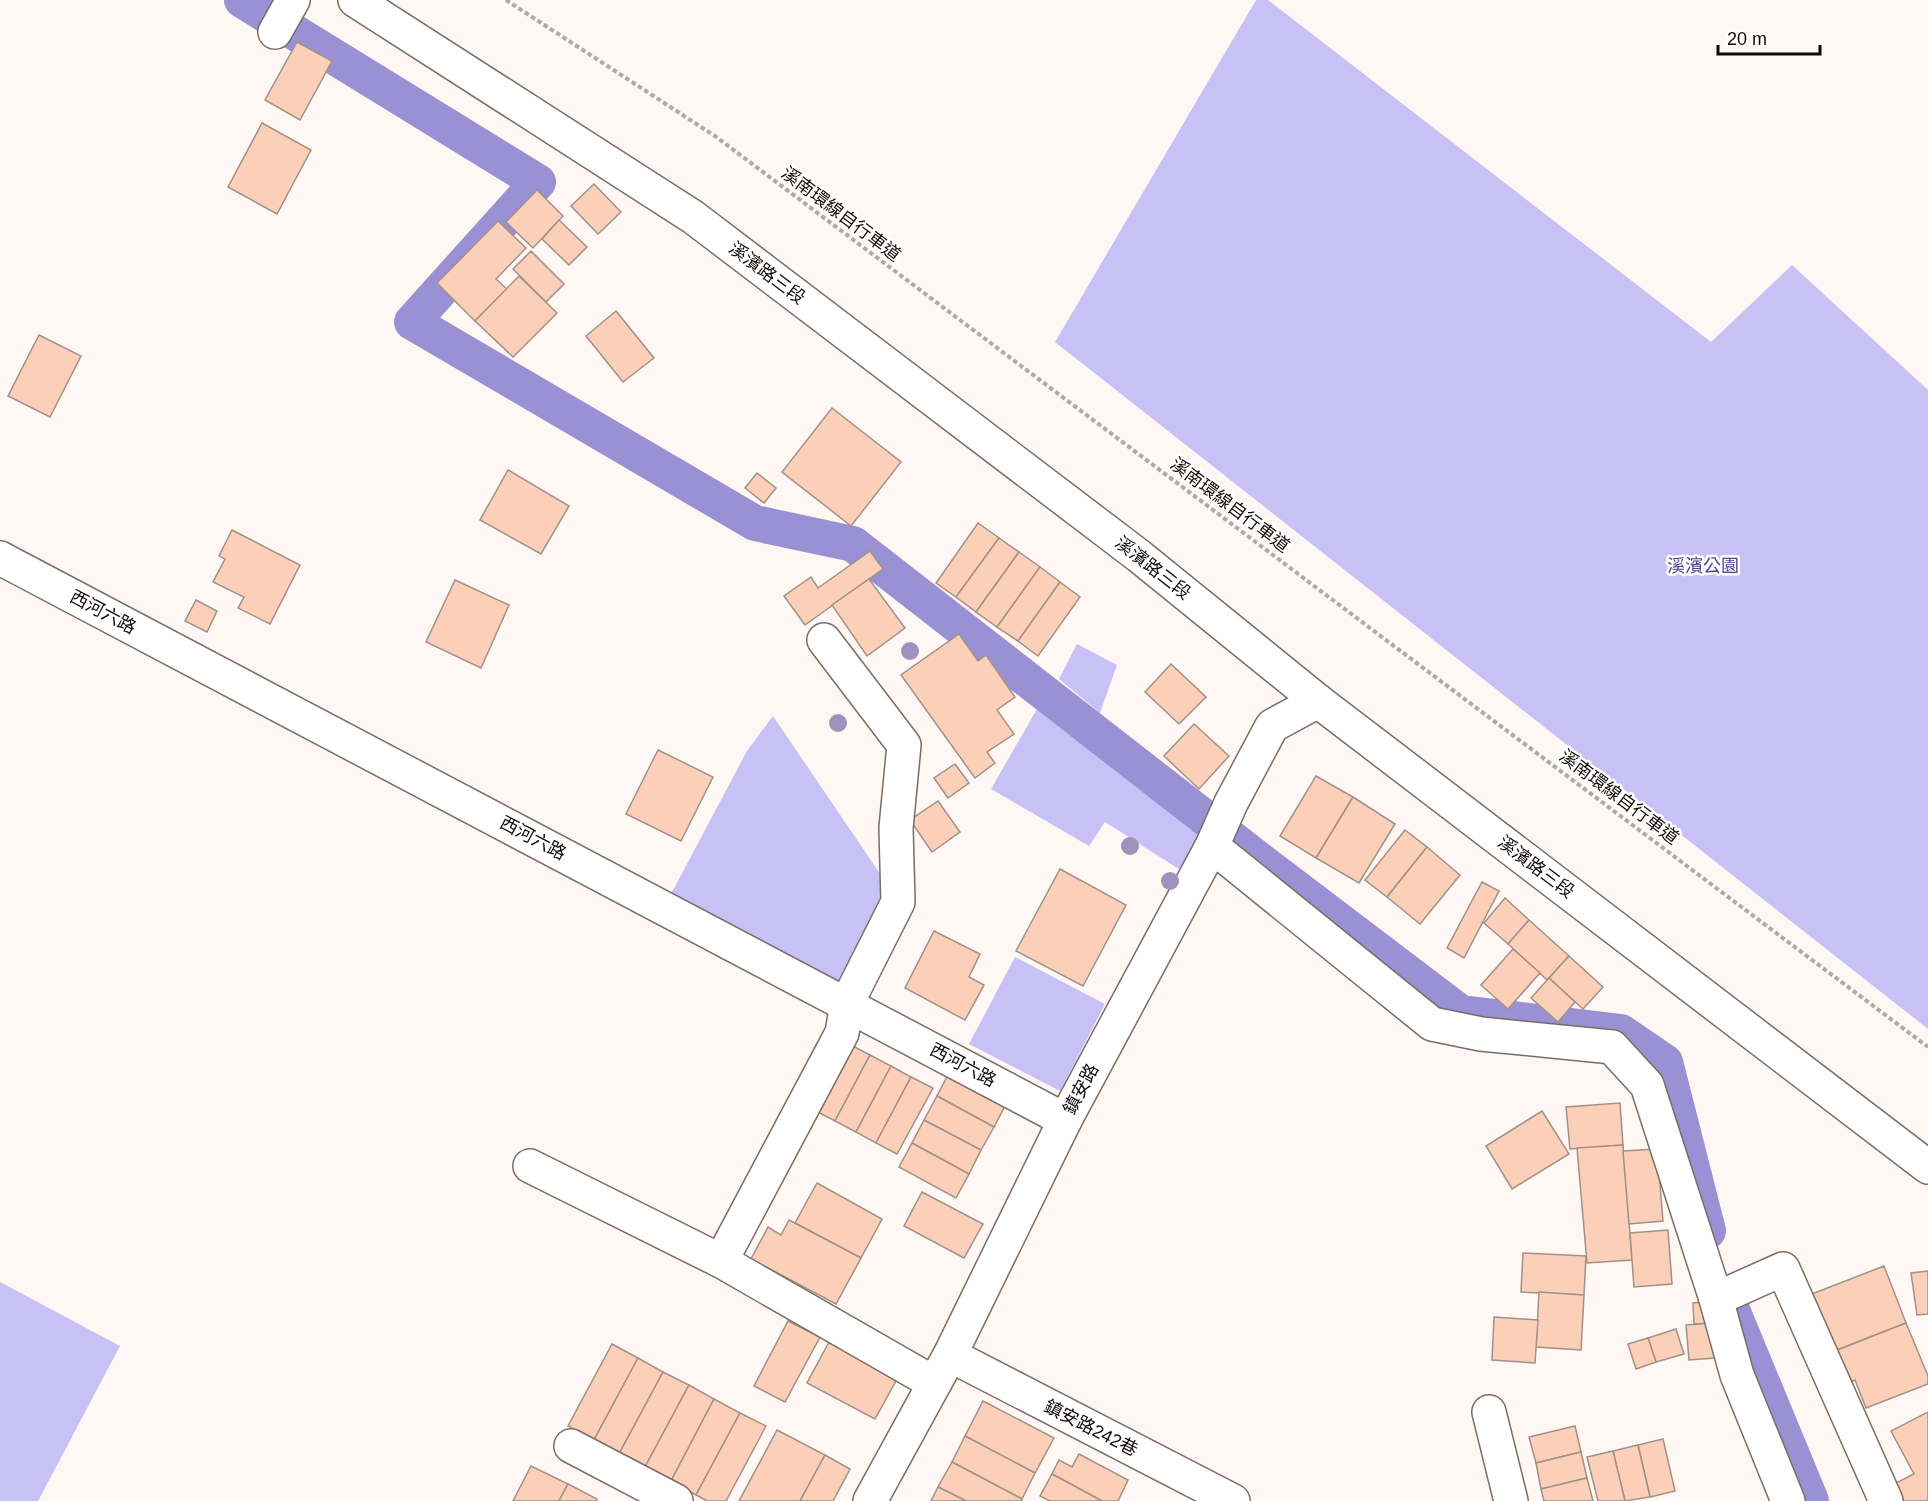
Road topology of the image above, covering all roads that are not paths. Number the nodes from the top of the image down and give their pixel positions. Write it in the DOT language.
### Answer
graph roads {
  1 [pos="355,0"];
  2 [pos="292,1"];
  3 [pos="275,32"];
  4 [pos="0,558"];
  5 [pos="824,640"];
  6 [pos="1318,701"];
  7 [pos="1212,846"];
  8 [pos="848,1003"];
  9 [pos="1065,1120"];
  10 [pos="531,1166"];
  11 [pos="1928,1167"];
  12 [pos="721,1261"];
  13 [pos="1716,1299"];
  14 [pos="942,1369"];
  15 [pos="1489,1412"];
  16 [pos="571,1446"];
  17 [pos="676,1501"];
  18 [pos="870,1501"];
  19 [pos="1233,1501"];
  20 [pos="1511,1501"];
  21 [pos="1788,1501"];
  22 [pos="1886,1501"];
  1 -- 6 [label="street, 溪濱路三段"];
  2 -- 3 [label="street"];
  4 -- 8 [label="street, 西河六路"];
  5 -- 8 [label="street"];
  6 -- 7 [label="street, 鎮安路"];
  6 -- 11 [label="street, 溪濱路三段"];
  7 -- 9 [label="street, 鎮安路"];
  7 -- 13 [label="street"];
  8 -- 9 [label="street, 西河六路"];
  8 -- 12 [label="street"];
  9 -- 14 [label="street, 鎮安路"];
  10 -- 12 [label="street, 鎮安路242巷"];
  12 -- 14 [label="street, 鎮安路242巷"];
  13 -- 21 [label="street"];
  13 -- 22 [label="street"];
  14 -- 18 [label="street, 鎮安路"];
  14 -- 19 [label="street, 鎮安路242巷"];
  15 -- 20 [label="street"];
  16 -- 17 [label="street"];
}
